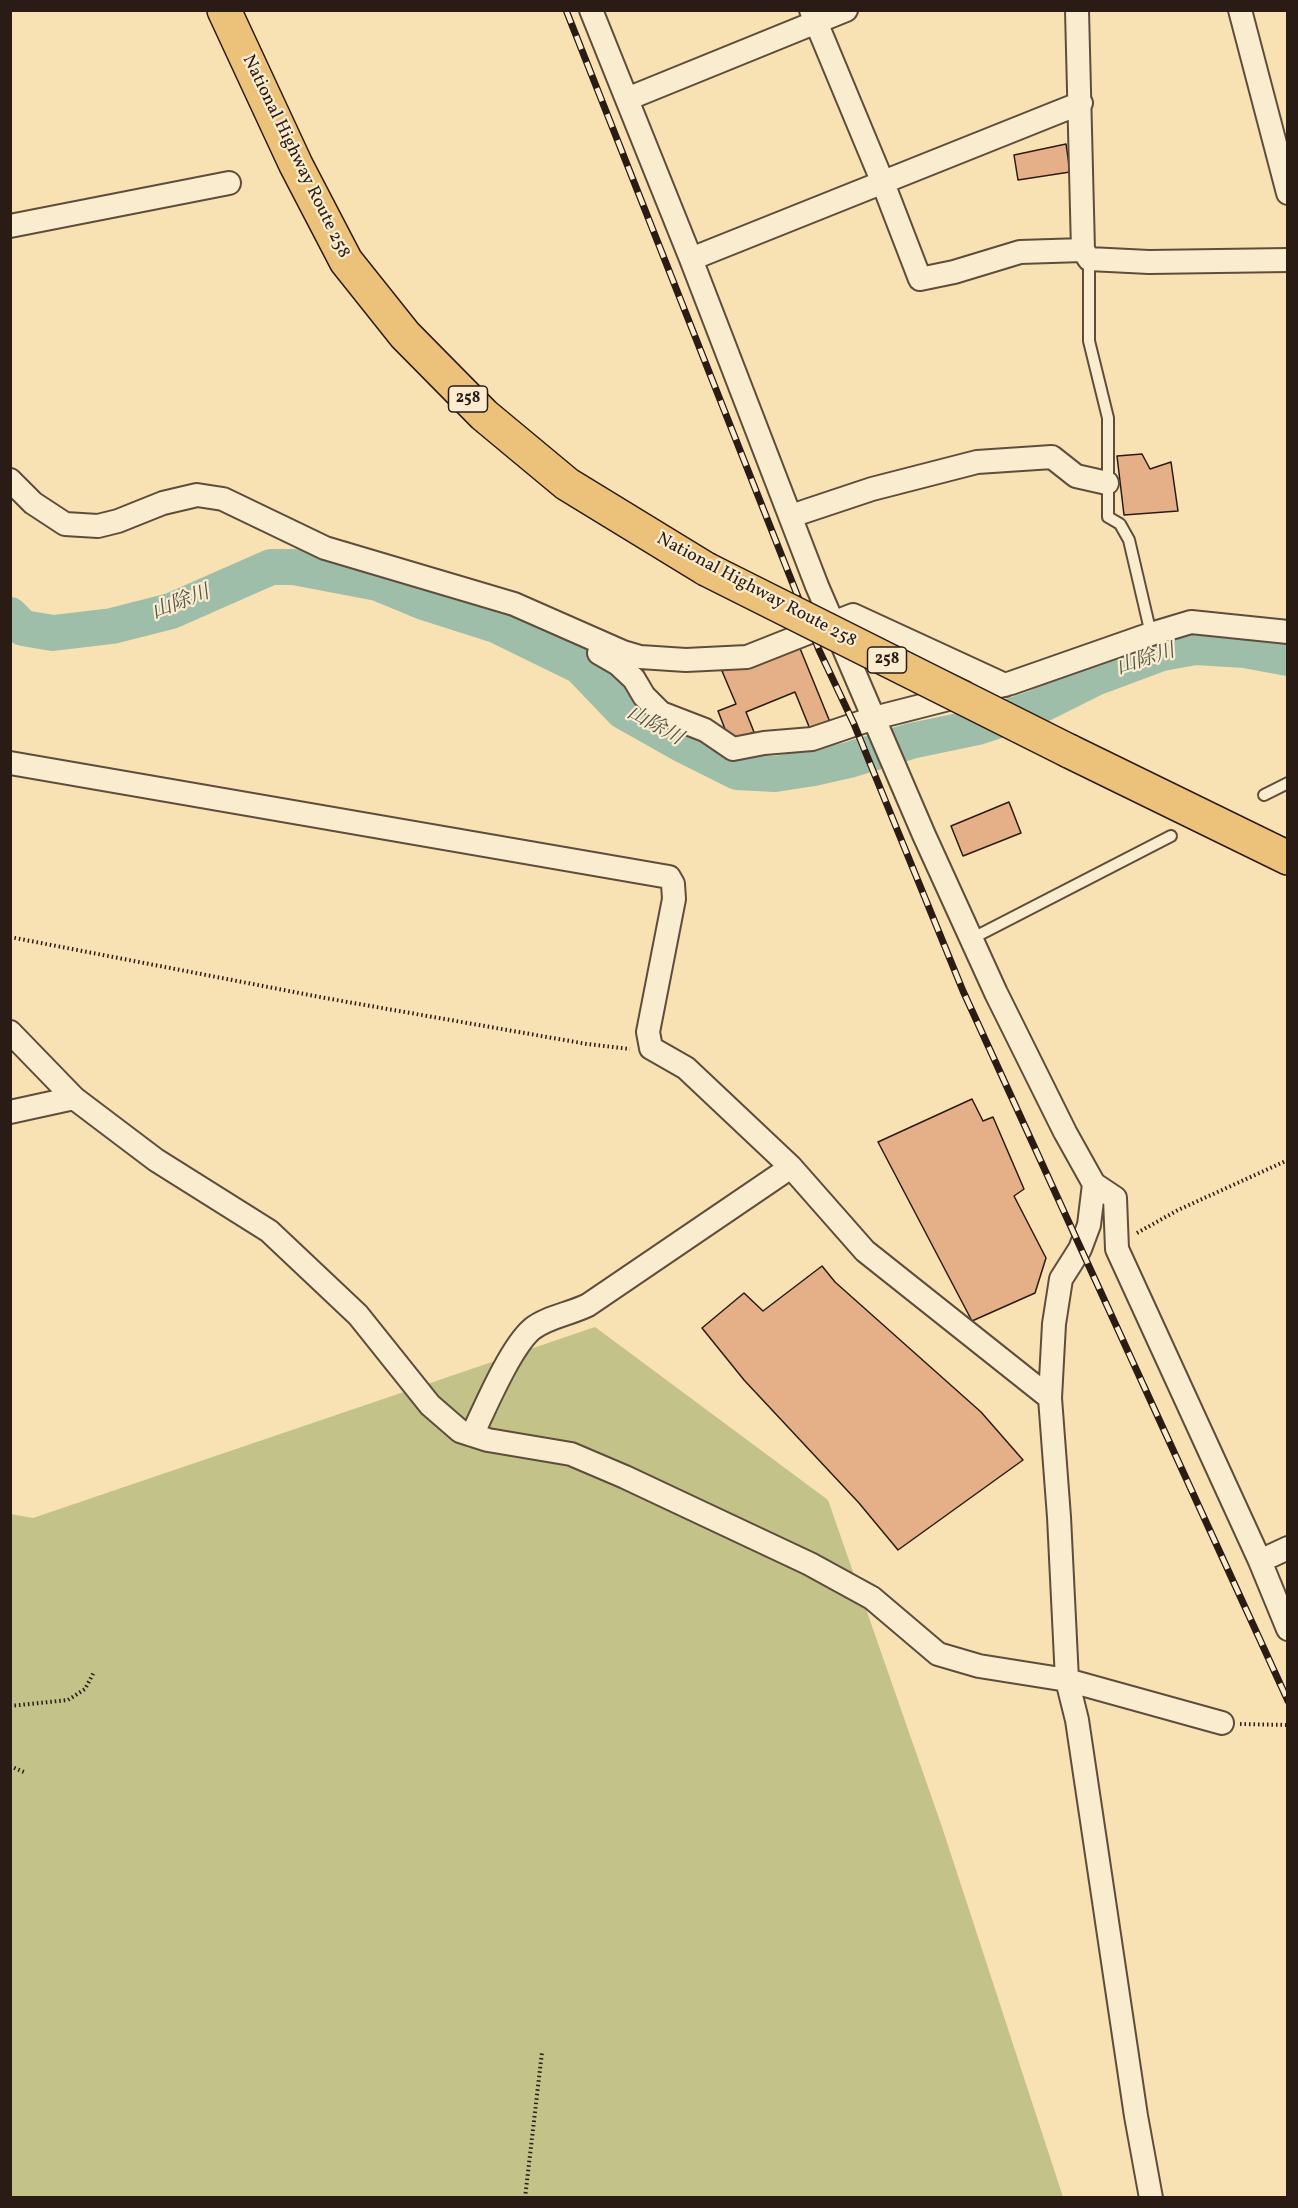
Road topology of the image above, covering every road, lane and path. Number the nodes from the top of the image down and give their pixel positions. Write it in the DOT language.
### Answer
graph roads {
  1 [pos="224,10"];
  2 [pos="591,10"];
  3 [pos="846,10"];
  4 [pos="1077,10"];
  5 [pos="1240,10"];
  6 [pos="813,16"];
  7 [pos="627,99"];
  8 [pos="1081,103"];
  9 [pos="230,183"];
  10 [pos="883,183"];
  11 [pos="1287,193"];
  12 [pos="10,226"];
  13 [pos="1086,254"];
  14 [pos="691,259"];
  15 [pos="1287,260"];
  16 [pos="10,480"];
  17 [pos="1107,483"];
  18 [pos="791,516"];
  19 [pos="835,623"];
  20 [pos="566,628"];
  21 [pos="1287,632"];
  22 [pos="1151,634"];
  23 [pos="1005,685"];
  24 [pos="879,727"];
  25 [pos="10,763"];
  26 [pos="1287,783"];
  27 [pos="1264,795"];
  28 [pos="1171,836"];
  29 [pos="1287,858"];
  30 [pos="10,937"];
  31 [pos="973,938"];
  32 [pos="10,1032"];
  33 [pos="651,1048"];
  34 [pos="74,1098"];
  35 [pos="10,1112"];
  36 [pos="1287,1160"];
  37 [pos="791,1167"];
  38 [pos="1094,1184"];
  39 [pos="1116,1239"];
  40 [pos="1050,1398"];
  41 [pos="472,1435"];
  42 [pos="1287,1548"];
  43 [pos="1260,1561"];
  44 [pos="1287,1629"];
  45 [pos="94,1672"];
  46 [pos="1067,1680"];
  47 [pos="10,1706"];
  48 [pos="1222,1723"];
  49 [pos="1287,1725"];
  50 [pos="10,1766"];
  51 [pos="24,1772"];
  52 [pos="542,2052"];
  53 [pos="525,2198"];
  54 [pos="1151,2198"];
  1 -- 29 [label="highway, National Highway Route 258 / 258, bridge"];
  2 -- 7 [label="street"];
  3 -- 6 [label="street"];
  4 -- 8 [label="street"];
  5 -- 11 [label="street"];
  6 -- 7 [label="street"];
  6 -- 10 [label="street"];
  7 -- 14 [label="street"];
  8 -- 10 [label="street"];
  8 -- 13 [label="street"];
  9 -- 12 [label="street"];
  10 -- 13 [label="street"];
  10 -- 14 [label="street"];
  13 -- 15 [label="street"];
  13 -- 17 [label="lane"];
  14 -- 18 [label="street"];
  16 -- 20 [label="street"];
  17 -- 18 [label="street"];
  17 -- 22 [label="lane"];
  18 -- 19 [label="street"];
  19 -- 20 [label="street"];
  19 -- 23 [label="street"];
  19 -- 24 [label="street"];
  20 -- 24 [label="street"];
  21 -- 22 [label="street"];
  22 -- 23 [label="street"];
  23 -- 24 [label="street"];
  24 -- 31 [label="street"];
  25 -- 33 [label="street"];
  26 -- 27 [label="lane"];
  28 -- 31 [label="lane"];
  30 -- 33 [label="path"];
  31 -- 38 [label="street"];
  32 -- 34 [label="street"];
  33 -- 37 [label="street"];
  34 -- 35 [label="street"];
  34 -- 41 [label="street"];
  36 -- 39 [label="path"];
  37 -- 40 [label="street"];
  37 -- 41 [label="street"];
  38 -- 39 [label="street"];
  38 -- 40 [label="street"];
  39 -- 43 [label="street"];
  40 -- 46 [label="street"];
  41 -- 46 [label="street"];
  42 -- 43 [label="street"];
  43 -- 44 [label="street"];
  45 -- 47 [label="path"];
  46 -- 48 [label="street"];
  46 -- 54 [label="street"];
  48 -- 49 [label="path"];
  50 -- 51 [label="path"];
  52 -- 53 [label="path"];
}
